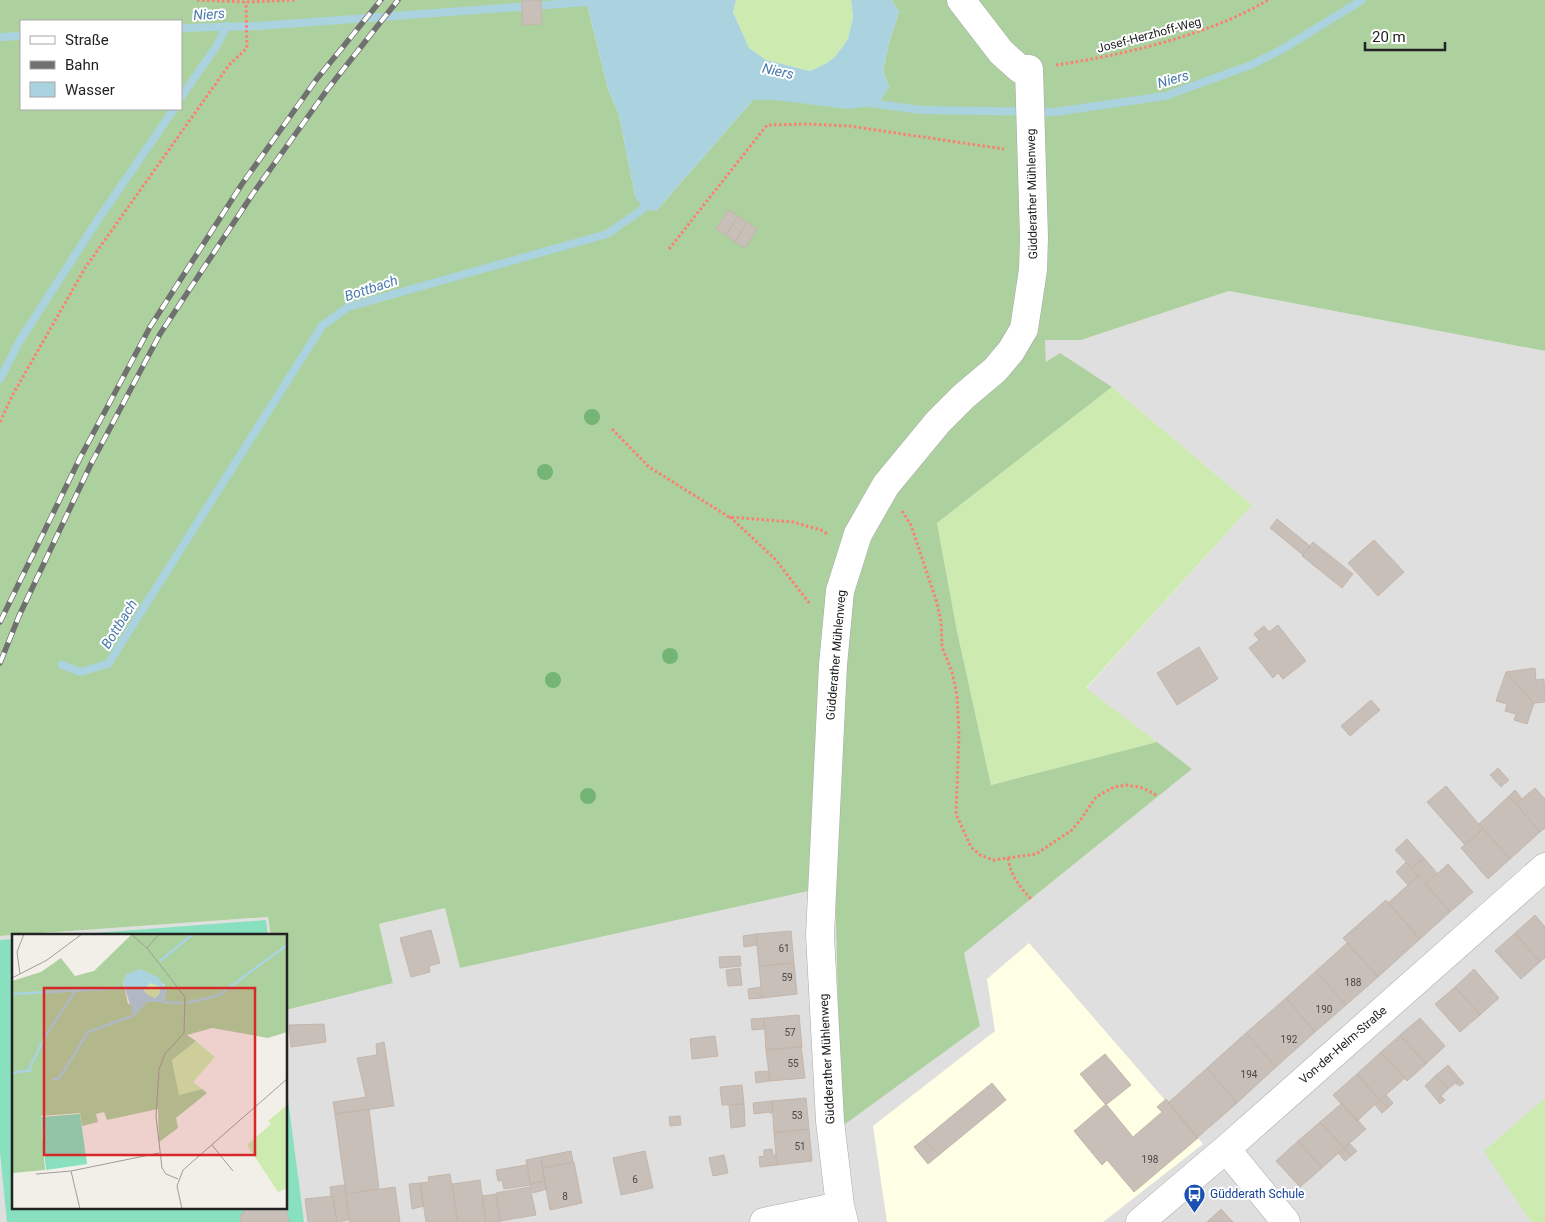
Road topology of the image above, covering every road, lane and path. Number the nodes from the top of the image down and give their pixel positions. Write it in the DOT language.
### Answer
graph roads {
  1 [pos="197,0"];
  2 [pos="296,0"];
  3 [pos="961,0"];
  4 [pos="1268,0"];
  5 [pos="246,2"];
  6 [pos="1029,78"];
  7 [pos="1031,148"];
  8 [pos="669,249"];
  9 [pos="0,422"];
  10 [pos="612,429"];
  11 [pos="886,485"];
  12 [pos="730,517"];
  13 [pos="854,549"];
  14 [pos="836,638"];
  15 [pos="1158,796"];
  16 [pos="1008,858"];
  17 [pos="1545,867"];
  18 [pos="1031,899"];
  19 [pos="1226,1149"];
  20 [pos="842,1214"];
  21 [pos="764,1222"];
  22 [pos="1140,1222"];
  23 [pos="1286,1222"];
  1 -- 5 [label="path"];
  2 -- 5 [label="path"];
  3 -- 6 [label="street"];
  4 -- 6 [label="path, Josef-Herzhoff-Weg"];
  5 -- 9 [label="path"];
  6 -- 7 [label="street, Güdderather Mühlenweg"];
  7 -- 8 [label="path"];
  7 -- 11 [label="street, Güdderather Mühlenweg"];
  10 -- 12 [label="path"];
  11 -- 13 [label="street, Güdderather Mühlenweg"];
  11 -- 16 [label="path"];
  12 -- 13 [label="path"];
  12 -- 14 [label="path"];
  13 -- 14 [label="street, Güdderather Mühlenweg"];
  14 -- 20 [label="street, Güdderather Mühlenweg"];
  15 -- 16 [label="path"];
  16 -- 18 [label="path"];
  17 -- 19 [label="street, Von-der-Helm-Straße"];
  19 -- 22 [label="street, Von-der-Helm-Straße"];
  19 -- 23 [label="street"];
  20 -- 21 [label="street"];
}
